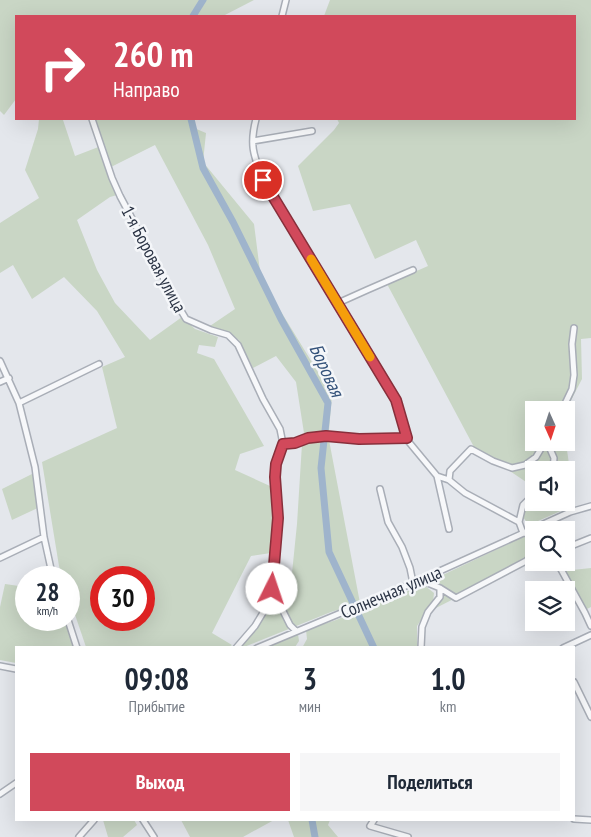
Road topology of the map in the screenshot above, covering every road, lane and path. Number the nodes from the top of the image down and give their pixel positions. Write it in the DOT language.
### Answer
graph roads {
  1 [pos="286,0"];
  2 [pos="282,15"];
  3 [pos="92,120"];
  4 [pos="256,120"];
  5 [pos="312,131"];
  6 [pos="253,141"];
  7 [pos="414,270"];
  8 [pos="338,303"];
  9 [pos="574,328"];
  10 [pos="0,361"];
  11 [pos="99,364"];
  12 [pos="9,378"];
  13 [pos="0,382"];
  14 [pos="566,401"];
  15 [pos="19,403"];
  16 [pos="407,438"];
  17 [pos="283,444"];
  18 [pos="540,451"];
  19 [pos="437,476"];
  20 [pos="449,480"];
  21 [pos="380,488"];
  22 [pos="525,502"];
  23 [pos="591,506"];
  24 [pos="519,522"];
  25 [pos="449,529"];
  26 [pos="523,533"];
  27 [pos="44,537"];
  28 [pos="591,538"];
  29 [pos="575,544"];
  30 [pos="0,558"];
  31 [pos="525,562"];
  32 [pos="50,566"];
  33 [pos="562,571"];
  34 [pos="420,580"];
  35 [pos="413,583"];
  36 [pos="440,588"];
  37 [pos="272,589"];
  38 [pos="591,610"];
  39 [pos="585,613"];
  40 [pos="591,626"];
  41 [pos="72,631"];
  42 [pos="296,631"];
  43 [pos="591,635"];
  44 [pos="76,646"];
  45 [pos="238,646"];
  46 [pos="262,646"];
  47 [pos="421,646"];
  48 [pos="567,646"];
  49 [pos="0,666"];
  50 [pos="15,669"];
  51 [pos="575,684"];
  52 [pos="591,717"];
  53 [pos="15,785"];
  54 [pos="0,794"];
  55 [pos="575,818"];
  56 [pos="591,820"];
  57 [pos="93,821"];
  58 [pos="144,821"];
  59 [pos="373,821"];
  60 [pos="80,837"];
  61 [pos="154,837"];
  62 [pos="408,837"];
  1 -- 2 [label="street"];
  3 -- 17 [label="street, 1-я Боровая улица"];
  4 -- 6 [label="street"];
  5 -- 6 [label="street"];
  6 -- 8 [label="street"];
  7 -- 8 [label="street"];
  8 -- 16 [label="street"];
  9 -- 14 [label="street"];
  10 -- 12 [label="street"];
  11 -- 15 [label="street"];
  12 -- 13 [label="street"];
  12 -- 15 [label="street"];
  15 -- 27 [label="street"];
  16 -- 17 [label="street"];
  16 -- 19 [label="street"];
  17 -- 37 [label="street"];
  18 -- 20 [label="street"];
  19 -- 20 [label="street"];
  19 -- 25 [label="street"];
  20 -- 24 [label="street"];
  21 -- 35 [label="street"];
  22 -- 24 [label="street"];
  23 -- 26 [label="street, Солнечная улица"];
  24 -- 26 [label="street"];
  26 -- 34 [label="street, Солнечная улица"];
  27 -- 30 [label="street"];
  27 -- 32 [label="street"];
  28 -- 29 [label="street"];
  31 -- 36 [label="street"];
  33 -- 39 [label="street"];
  34 -- 35 [label="street, Солнечная улица"];
  34 -- 36 [label="street"];
  35 -- 42 [label="street, Солнечная улица"];
  36 -- 47 [label="street"];
  37 -- 42 [label="street"];
  37 -- 45 [label="street"];
  38 -- 39 [label="street"];
  39 -- 40 [label="street"];
  41 -- 44 [label="street"];
  42 -- 46 [label="street, Солнечная улица"];
  43 -- 48 [label="street"];
  49 -- 50 [label="street"];
  51 -- 52 [label="street"];
  53 -- 54 [label="street"];
  55 -- 56 [label="street"];
  57 -- 60 [label="street"];
  58 -- 61 [label="street"];
  59 -- 62 [label="street"];
}
